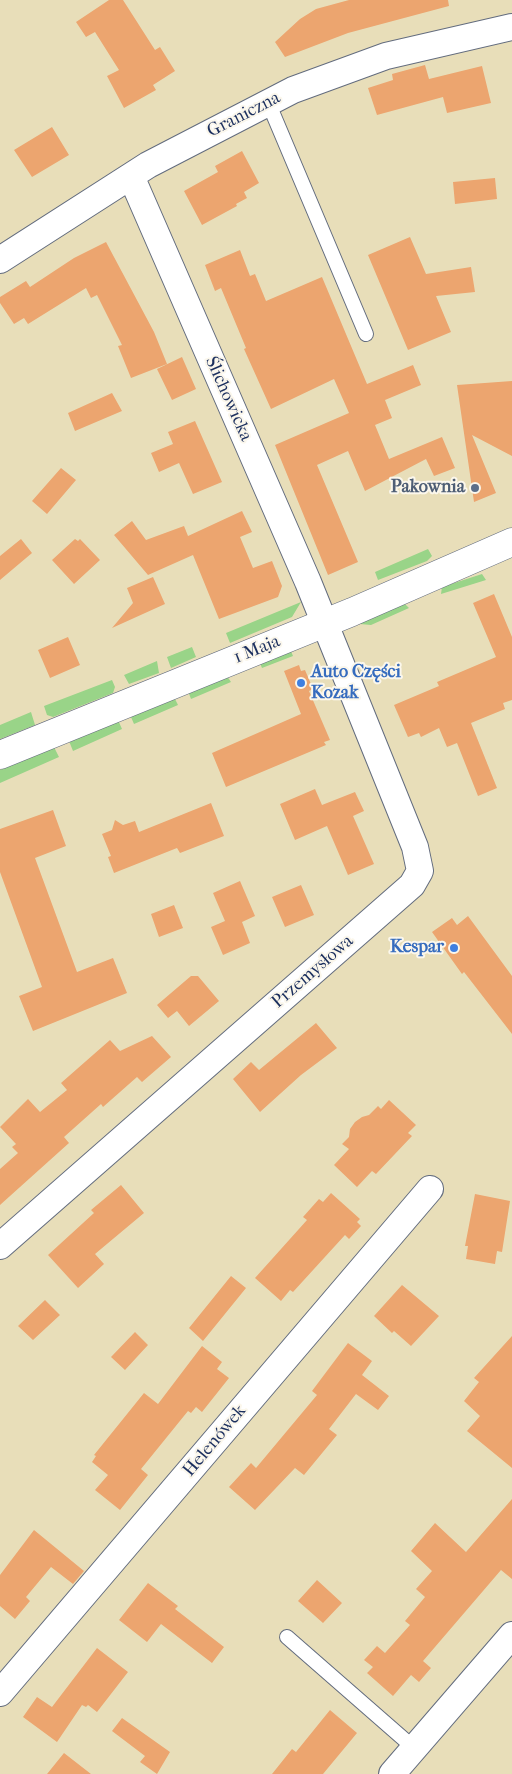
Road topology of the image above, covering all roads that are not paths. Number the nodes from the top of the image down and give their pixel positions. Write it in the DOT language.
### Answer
graph roads {
  1 [pos="512,27"];
  2 [pos="268,102"];
  3 [pos="131,176"];
  4 [pos="0,260"];
  5 [pos="366,334"];
  6 [pos="512,542"];
  7 [pos="324,623"];
  8 [pos="0,755"];
  9 [pos="430,1189"];
  10 [pos="0,1246"];
  11 [pos="287,1637"];
  12 [pos="510,1644"];
  13 [pos="0,1693"];
  14 [pos="414,1748"];
  15 [pos="392,1774"];
  1 -- 2 [label="street, Graniczna"];
  2 -- 3 [label="street, Graniczna"];
  2 -- 5 [label="lane"];
  3 -- 4 [label="street, Graniczna"];
  3 -- 7 [label="street, Ślichowicka"];
  6 -- 7 [label="street, 1 Maja"];
  7 -- 8 [label="street, 1 Maja"];
  7 -- 10 [label="street, Przemysłowa"];
  9 -- 13 [label="street, Helenówek"];
  11 -- 14 [label="lane"];
  12 -- 14 [label="street"];
  14 -- 15 [label="street"];
}
